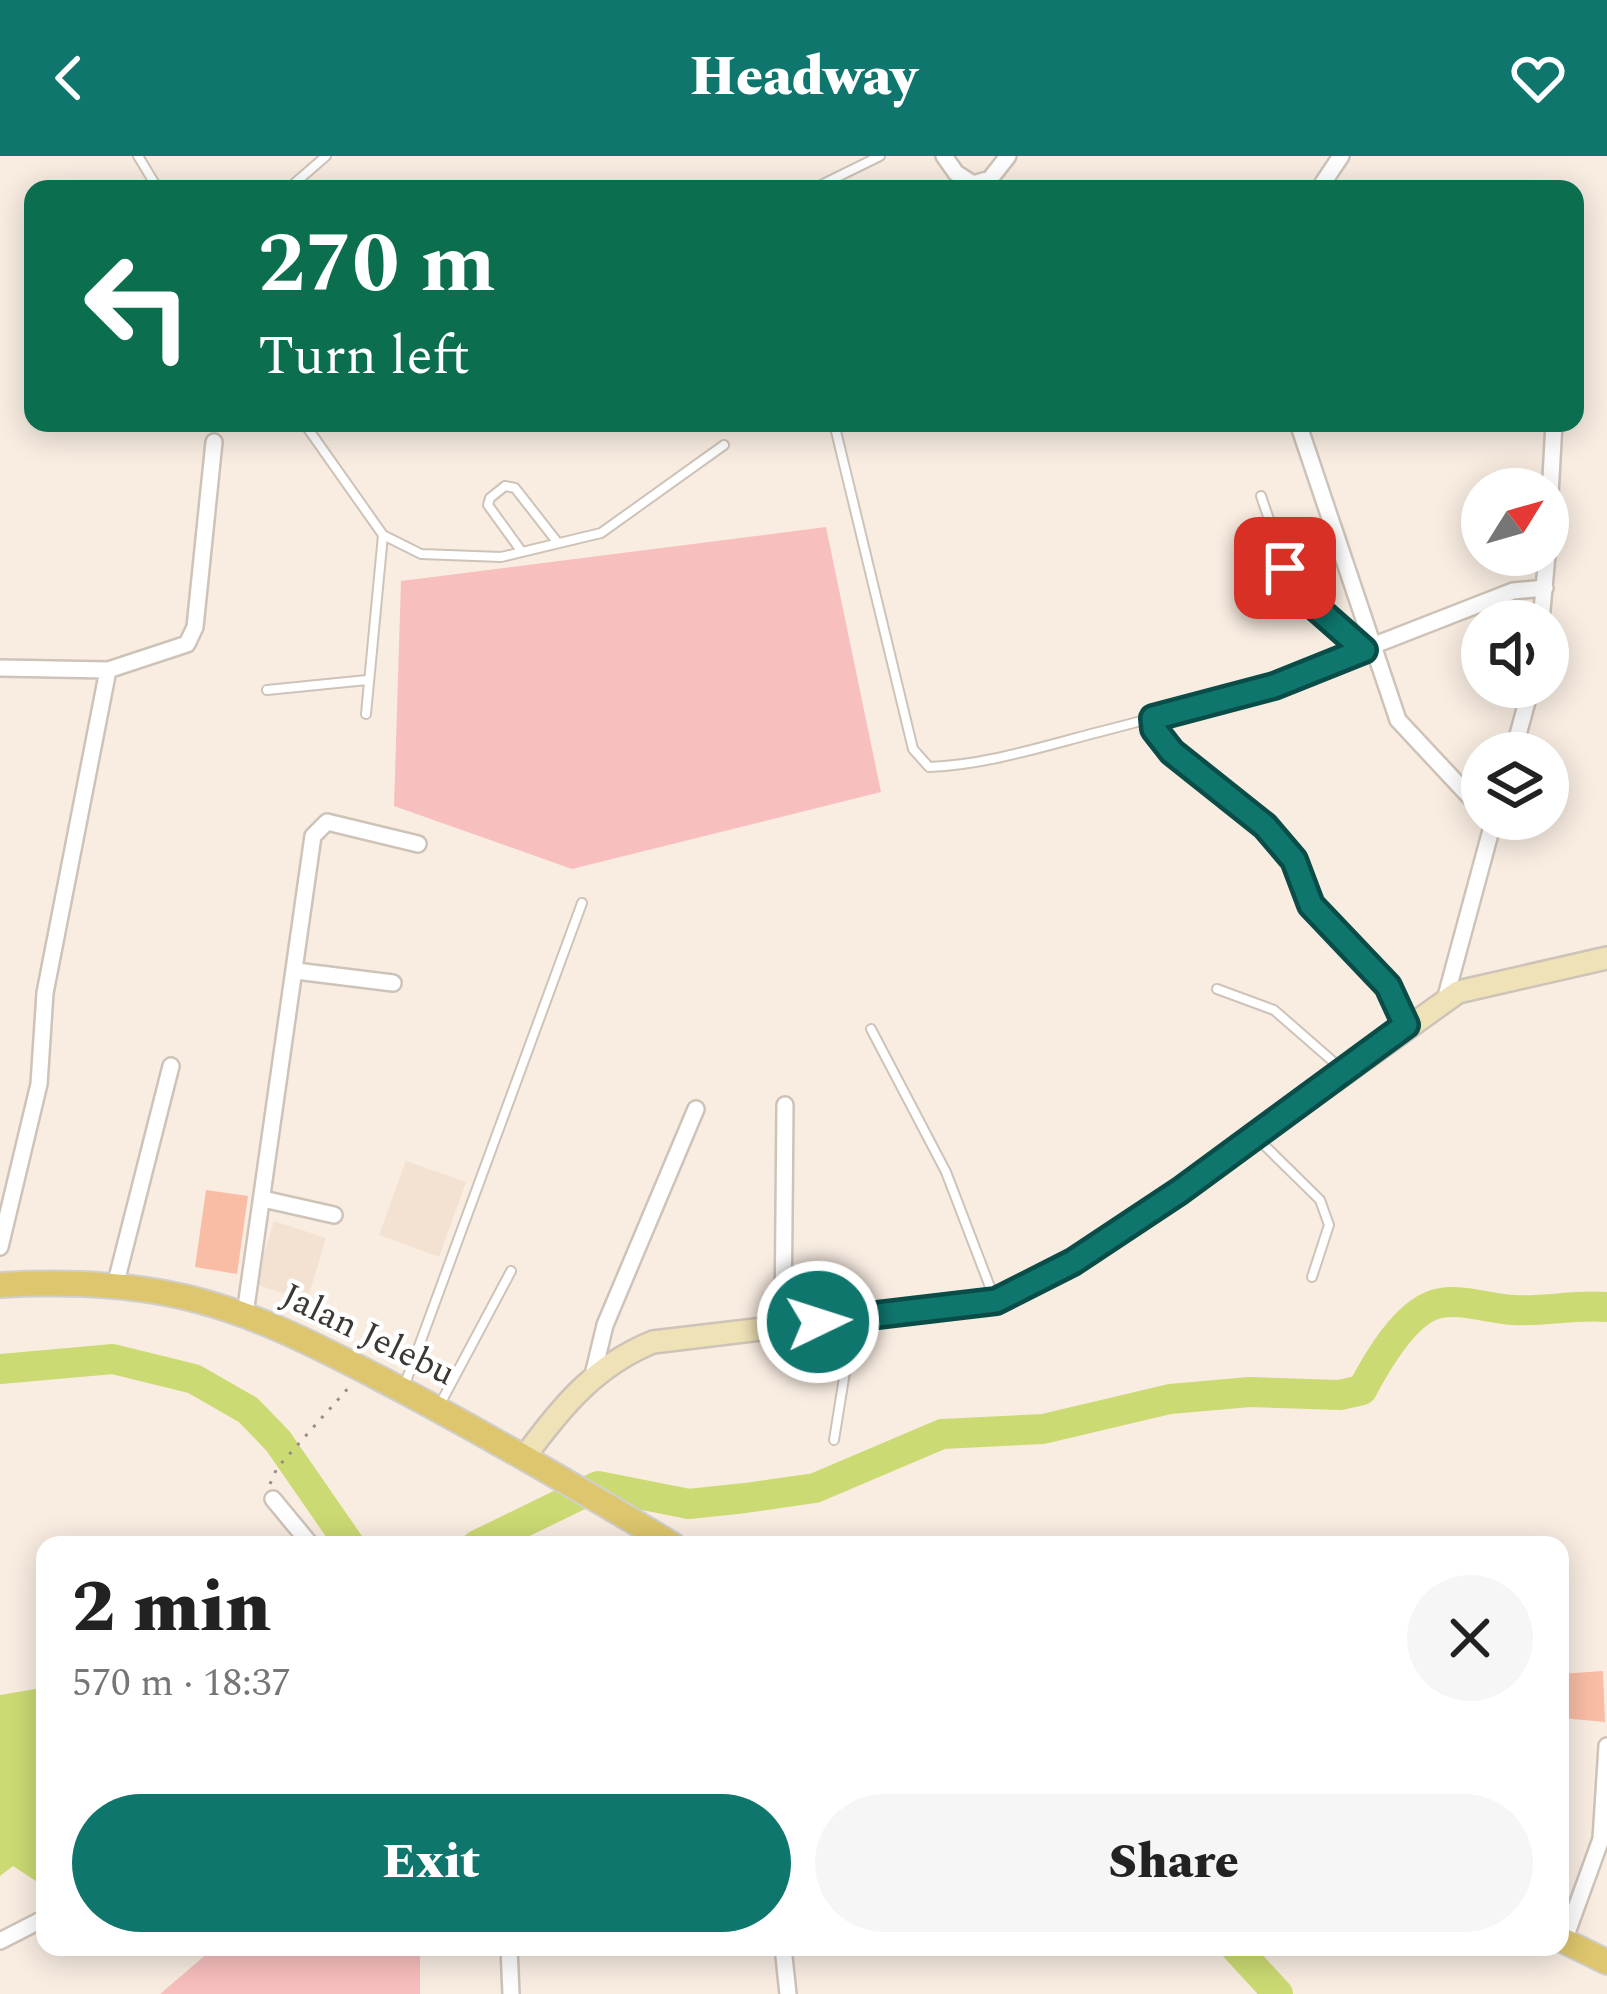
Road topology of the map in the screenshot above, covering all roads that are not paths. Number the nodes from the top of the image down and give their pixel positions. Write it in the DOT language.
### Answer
graph roads {
  1 [pos="326,156"];
  2 [pos="880,156"];
  3 [pos="944,156"];
  4 [pos="1008,156"];
  5 [pos="298,180"];
  6 [pos="831,180"];
  7 [pos="967,180"];
  8 [pos="986,180"];
  9 [pos="310,432"];
  10 [pos="836,432"];
  11 [pos="1301,432"];
  12 [pos="1554,432"];
  13 [pos="214,442"];
  14 [pos="724,445"];
  15 [pos="1552,468"];
  16 [pos="1261,496"];
  17 [pos="383,535"];
  18 [pos="558,543"];
  19 [pos="522,552"];
  20 [pos="1546,576"];
  21 [pos="1545,588"];
  22 [pos="1544,600"];
  23 [pos="1368,648"];
  24 [pos="0,668"];
  25 [pos="108,670"];
  26 [pos="367,680"];
  27 [pos="267,690"];
  28 [pos="366,714"];
  29 [pos="1153,718"];
  30 [pos="1461,786"];
  31 [pos="1484,840"];
  32 [pos="418,844"];
  33 [pos="583,903"];
  34 [pos="1607,958"];
  35 [pos="296,971"];
  36 [pos="393,983"];
  37 [pos="1217,989"];
  38 [pos="1445,1000"];
  39 [pos="1406,1025"];
  40 [pos="871,1029"];
  41 [pos="171,1066"];
  42 [pos="1344,1071"];
  43 [pos="785,1105"];
  44 [pos="696,1109"];
  45 [pos="1255,1136"];
  46 [pos="263,1199"];
  47 [pos="334,1215"];
  48 [pos="0,1247"];
  49 [pos="512,1271"];
  50 [pos="1312,1277"];
  51 [pos="0,1285"];
  52 [pos="116,1286"];
  53 [pos="996,1301"];
  54 [pos="245,1315"];
  55 [pos="854,1321"];
  56 [pos="783,1324"];
  57 [pos="593,1375"];
  58 [pos="403,1391"];
  59 [pos="438,1409"];
  60 [pos="834,1440"];
  61 [pos="526,1455"];
  62 [pos="273,1499"];
  63 [pos="304,1536"];
  64 [pos="658,1536"];
  65 [pos="1607,1746"];
  66 [pos="1569,1922"];
  67 [pos="36,1923"];
  68 [pos="0,1941"];
  69 [pos="1569,1943"];
  70 [pos="509,1956"];
  71 [pos="784,1956"];
  72 [pos="1607,1962"];
  73 [pos="511,1994"];
  74 [pos="788,1994"];
  1 -- 5 [label="lane"];
  2 -- 6 [label="lane"];
  3 -- 7 [label="street"];
  4 -- 8 [label="street"];
  9 -- 17 [label="lane"];
  10 -- 29 [label="lane"];
  11 -- 23 [label="street"];
  12 -- 15 [label="street"];
  13 -- 25 [label="street"];
  14 -- 18 [label="lane"];
  16 -- 23 [label="lane"];
  17 -- 19 [label="lane"];
  17 -- 26 [label="lane"];
  18 -- 19 [label="lane"];
  18 -- 19 [label="lane"];
  20 -- 21 [label="street"];
  21 -- 22 [label="street"];
  21 -- 23 [label="street"];
  23 -- 29 [label="lane"];
  23 -- 30 [label="street"];
  24 -- 25 [label="street"];
  25 -- 48 [label="street"];
  26 -- 27 [label="lane"];
  26 -- 28 [label="lane"];
  29 -- 39 [label="lane"];
  31 -- 38 [label="street"];
  32 -- 35 [label="street"];
  33 -- 58 [label="lane"];
  34 -- 38 [label="street"];
  35 -- 36 [label="street"];
  35 -- 46 [label="street"];
  37 -- 42 [label="lane"];
  38 -- 39 [label="street"];
  39 -- 42 [label="street"];
  40 -- 53 [label="lane"];
  41 -- 52 [label="street"];
  42 -- 45 [label="street"];
  43 -- 56 [label="street"];
  44 -- 57 [label="street"];
  45 -- 50 [label="lane"];
  45 -- 53 [label="street"];
  46 -- 47 [label="street"];
  46 -- 54 [label="street"];
  49 -- 59 [label="lane"];
  51 -- 52 [label="main road, Jalan Jelebu"];
  52 -- 54 [label="main road, Jalan Jelebu"];
  53 -- 55 [label="street"];
  54 -- 58 [label="main road, Jalan Jelebu"];
  55 -- 56 [label="street"];
  55 -- 60 [label="lane"];
  56 -- 57 [label="street"];
  57 -- 61 [label="street"];
  58 -- 59 [label="main road, Jalan Jelebu"];
  59 -- 61 [label="main road, Jalan Jelebu"];
  61 -- 64 [label="main road, Jalan Jelebu"];
  62 -- 63 [label="street"];
  65 -- 66 [label="street"];
  67 -- 68 [label="street"];
  69 -- 72 [label="main road"];
  70 -- 73 [label="street"];
  71 -- 74 [label="street"];
}
